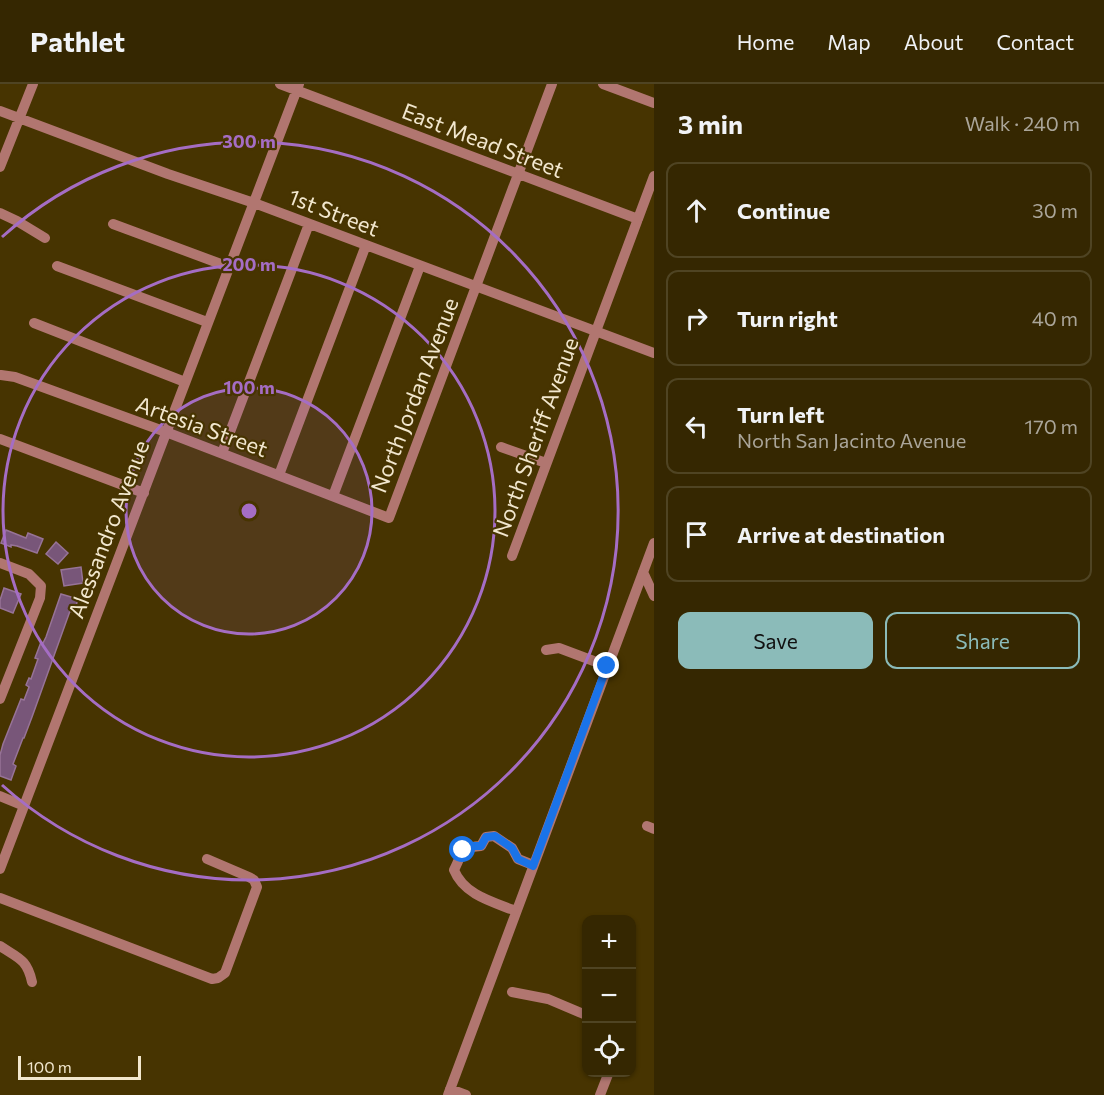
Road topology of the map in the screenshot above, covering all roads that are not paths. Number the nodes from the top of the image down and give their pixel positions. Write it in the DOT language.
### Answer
graph roads {
  1 [pos="33,84"];
  2 [pos="280,84"];
  3 [pos="552,84"];
  4 [pos="603,84"];
  5 [pos="297,87"];
  6 [pos="654,103"];
  7 [pos="0,111"];
  8 [pos="20,118"];
  9 [pos="0,167"];
  10 [pos="518,174"];
  11 [pos="654,176"];
  12 [pos="254,203"];
  13 [pos="0,213"];
  14 [pos="638,219"];
  15 [pos="113,224"];
  16 [pos="309,224"];
  17 [pos="45,238"];
  18 [pos="366,245"];
  19 [pos="57,266"];
  20 [pos="420,266"];
  21 [pos="229,267"];
  22 [pos="476,286"];
  23 [pos="207,322"];
  24 [pos="34,323"];
  25 [pos="595,331"];
  26 [pos="654,353"];
  27 [pos="1,375"];
  28 [pos="185,382"];
  29 [pos="166,432"];
  30 [pos="0,439"];
  31 [pos="501,447"];
  32 [pos="222,453"];
  33 [pos="546,463"];
  34 [pos="279,476"];
  35 [pos="144,493"];
  36 [pos="333,496"];
  37 [pos="389,518"];
  38 [pos="654,543"];
  39 [pos="512,556"];
  40 [pos="0,563"];
  41 [pos="643,572"];
  42 [pos="654,596"];
  43 [pos="546,650"];
  44 [pos="607,666"];
  45 [pos="3,680"];
  46 [pos="0,699"];
  47 [pos="0,796"];
  48 [pos="24,806"];
  49 [pos="207,859"];
  50 [pos="533,866"];
  51 [pos="0,869"];
  52 [pos="0,898"];
  53 [pos="516,911"];
  54 [pos="0,946"];
  55 [pos="32,982"];
  56 [pos="512,992"];
  57 [pos="582,1013"];
  58 [pos="607,1077"];
  59 [pos="449,1092"];
  60 [pos="466,1095"];
  61 [pos="600,1095"];
  1 -- 8 [label="street"];
  2 -- 5 [label="street, East Mead Street"];
  3 -- 10 [label="street, North Jordan Avenue"];
  4 -- 6 [label="street"];
  5 -- 10 [label="street, East Mead Street"];
  5 -- 12 [label="street, Alessandro Avenue"];
  7 -- 8 [label="street, 1st Street"];
  8 -- 9 [label="street"];
  8 -- 12 [label="street, 1st Street"];
  10 -- 14 [label="street, East Mead Street"];
  10 -- 22 [label="street, North Jordan Avenue"];
  11 -- 14 [label="street, North Sheriff Avenue"];
  12 -- 16 [label="street, 1st Street"];
  12 -- 21 [label="street, Alessandro Avenue"];
  13 -- 17 [label="street"];
  14 -- 25 [label="street, North Sheriff Avenue"];
  15 -- 21 [label="street"];
  16 -- 18 [label="street, 1st Street"];
  16 -- 32 [label="street"];
  18 -- 20 [label="street, 1st Street"];
  18 -- 34 [label="street"];
  19 -- 23 [label="street"];
  20 -- 22 [label="street, 1st Street"];
  20 -- 36 [label="street"];
  21 -- 23 [label="street, Alessandro Avenue"];
  22 -- 25 [label="street, 1st Street"];
  22 -- 37 [label="street, North Jordan Avenue"];
  23 -- 28 [label="street, Alessandro Avenue"];
  24 -- 28 [label="street"];
  25 -- 26 [label="street, 1st Street"];
  25 -- 33 [label="street, North Sheriff Avenue"];
  27 -- 29 [label="street, Artesia Street"];
  28 -- 29 [label="street, Alessandro Avenue"];
  29 -- 32 [label="street, Artesia Street"];
  29 -- 35 [label="street, Alessandro Avenue"];
  30 -- 35 [label="street"];
  31 -- 33 [label="street"];
  32 -- 34 [label="street, Artesia Street"];
  33 -- 39 [label="street, North Sheriff Avenue"];
  34 -- 36 [label="street, Artesia Street"];
  35 -- 48 [label="street, Alessandro Avenue"];
  36 -- 37 [label="street, Artesia Street"];
  38 -- 41 [label="street"];
  40 -- 45 [label="street"];
  41 -- 42 [label="street"];
  41 -- 44 [label="street"];
  43 -- 44 [label="street"];
  44 -- 50 [label="street"];
  45 -- 46 [label="street"];
  47 -- 48 [label="street"];
  48 -- 51 [label="street, Alessandro Avenue"];
  49 -- 52 [label="street"];
  50 -- 53 [label="street"];
  50 -- 53 [label="street"];
  53 -- 59 [label="street"];
  54 -- 55 [label="street"];
  56 -- 57 [label="street"];
  58 -- 61 [label="street"];
  59 -- 60 [label="street"];
}
